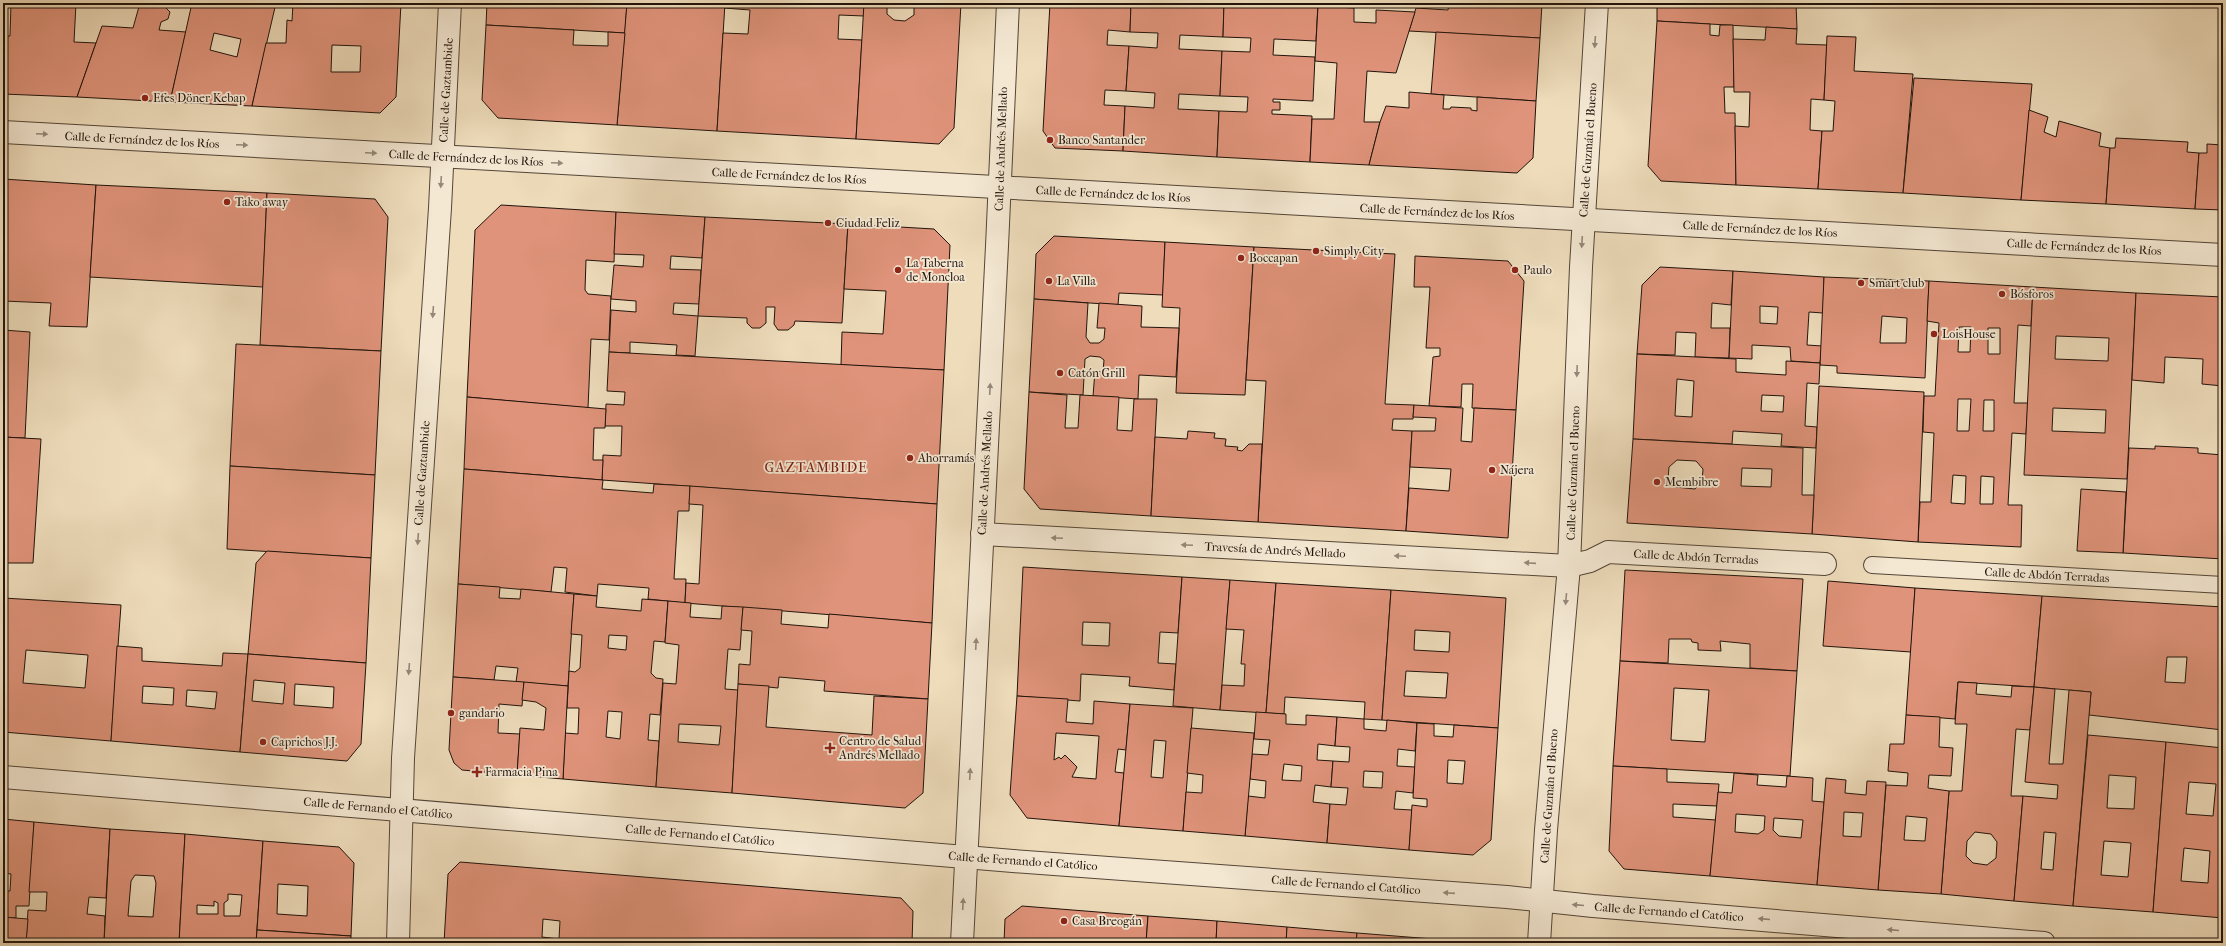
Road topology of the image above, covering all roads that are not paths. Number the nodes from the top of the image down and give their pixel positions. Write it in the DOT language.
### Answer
graph roads {
  1 [pos="450,3"];
  2 [pos="1008,3"];
  3 [pos="1597,3"];
  4 [pos="3,132"];
  5 [pos="442,157"];
  6 [pos="999,188"];
  7 [pos="1583,220"];
  8 [pos="2223,255"];
  9 [pos="982,534"];
  10 [pos="1825,564"];
  11 [pos="1872,565"];
  12 [pos="1569,566"];
  13 [pos="2223,585"];
  14 [pos="3,777"];
  15 [pos="402,811"];
  16 [pos="965,857"];
  17 [pos="1541,901"];
  18 [pos="398,943"];
  19 [pos="962,943"];
  20 [pos="1539,943"];
  21 [pos="2044,943"];
  1 -- 5 [label="street, Calle de Gaztambide"];
  2 -- 6 [label="street, Calle de Andrés Mellado"];
  3 -- 7 [label="street, Calle de Guzmán el Bueno, one-way"];
  4 -- 5 [label="street, Calle de Fernández de los Ríos, one-way"];
  5 -- 6 [label="street, Calle de Fernández de los Ríos, one-way"];
  5 -- 15 [label="street, Calle de Gaztambide, one-way"];
  6 -- 7 [label="street, Calle de Fernández de los Ríos"];
  9 -- 6 [label="street, Calle de Andrés Mellado, one-way"];
  7 -- 8 [label="street, Calle de Fernández de los Ríos"];
  7 -- 12 [label="street, Calle de Guzmán el Bueno, one-way"];
  12 -- 9 [label="street, Travesía de Andrés Mellado, one-way"];
  16 -- 9 [label="street, Calle de Andrés Mellado, one-way"];
  10 -- 12 [label="street, Calle de Abdón Terradas"];
  11 -- 13 [label="lane, Calle de Abdón Terradas"];
  12 -- 17 [label="street, Calle de Guzmán el Bueno, one-way"];
  14 -- 15 [label="street, Calle de Fernando el Católico"];
  15 -- 16 [label="street, Calle de Fernando el Católico"];
  15 -- 18 [label="street, Calle de Gaztambide"];
  17 -- 16 [label="street, Calle de Fernando el Católico, one-way"];
  19 -- 16 [label="street, Calle de Andrés Mellado, one-way"];
  17 -- 20 [label="street, Calle de Guzmán el Bueno"];
  21 -- 17 [label="street, Calle de Fernando el Católico, one-way"];
}
